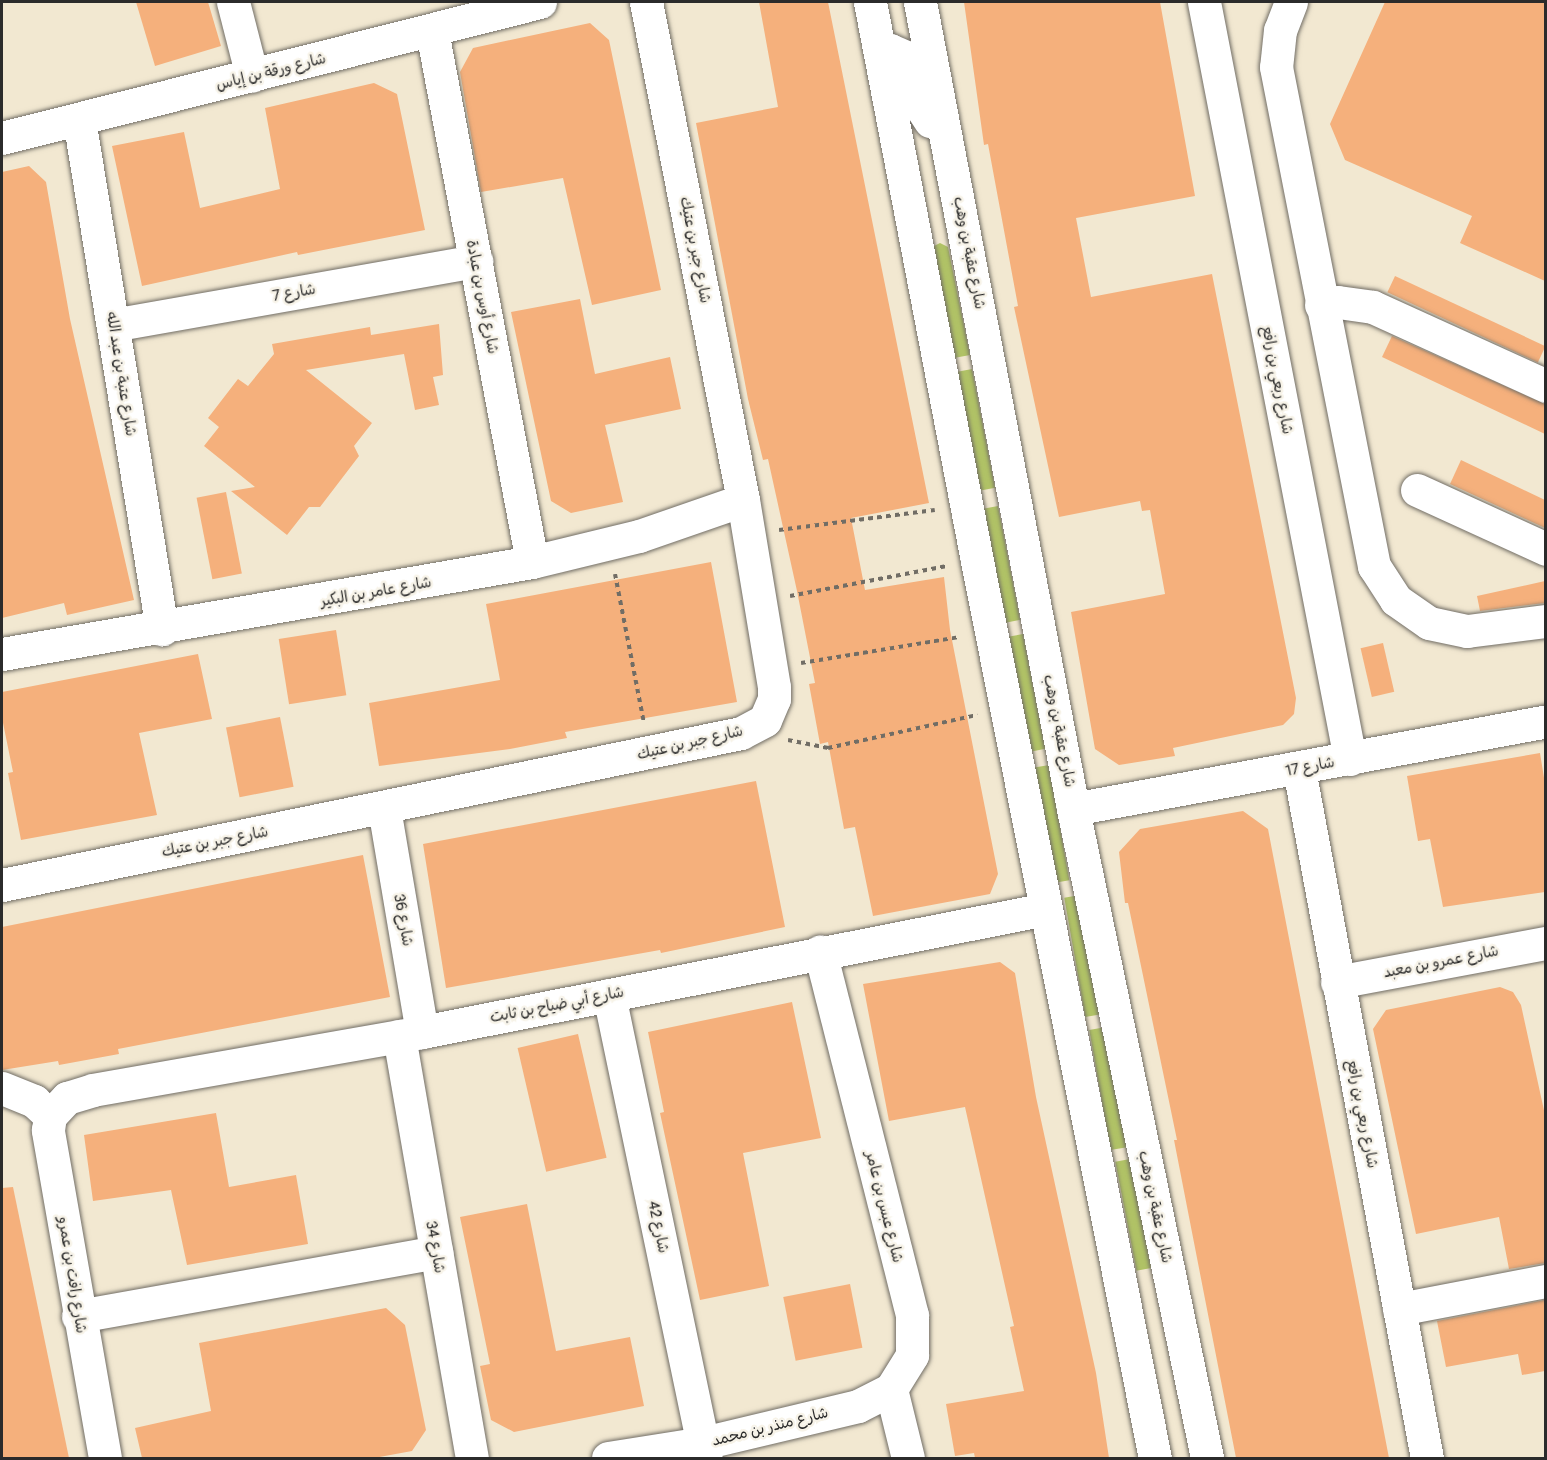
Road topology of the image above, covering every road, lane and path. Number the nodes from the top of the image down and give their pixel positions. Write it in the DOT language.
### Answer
graph roads {
  1 [pos="234,2"];
  2 [pos="540,2"];
  3 [pos="646,2"];
  4 [pos="870,2"];
  5 [pos="920,2"];
  6 [pos="1204,2"];
  7 [pos="1291,2"];
  8 [pos="432,32"];
  9 [pos="881,58"];
  10 [pos="252,76"];
  11 [pos="79,119"];
  12 [pos="945,128"];
  13 [pos="2,138"];
  14 [pos="476,261"];
  15 [pos="1321,305"];
  16 [pos="113,325"];
  17 [pos="1545,386"];
  18 [pos="1417,490"];
  19 [pos="743,500"];
  20 [pos="966,506"];
  21 [pos="749,534"];
  22 [pos="609,544"];
  23 [pos="1545,549"];
  24 [pos="977,561"];
  25 [pos="532,562"];
  26 [pos="760,601"];
  27 [pos="1542,622"];
  28 [pos="162,629"];
  29 [pos="991,632"];
  30 [pos="2,654"];
  31 [pos="770,668"];
  32 [pos="1006,708"];
  33 [pos="765,720"];
  34 [pos="1545,721"];
  35 [pos="649,753"];
  36 [pos="1350,759"];
  37 [pos="1299,769"];
  38 [pos="384,808"];
  39 [pos="1073,809"];
  40 [pos="2,885"];
  41 [pos="1046,909"];
  42 [pos="1545,943"];
  43 [pos="820,951"];
  44 [pos="1337,982"];
  45 [pos="609,995"];
  46 [pos="410,1034"];
  47 [pos="2,1088"];
  48 [pos="58,1107"];
  49 [pos="436,1252"];
  50 [pos="1545,1281"];
  51 [pos="1399,1309"];
  52 [pos="78,1316"];
  53 [pos="891,1389"];
  54 [pos="1148,1421"];
  55 [pos="704,1451"];
  56 [pos="105,1458"];
  57 [pos="472,1458"];
  58 [pos="608,1458"];
  59 [pos="908,1458"];
  60 [pos="1155,1458"];
  61 [pos="1177,1458"];
  62 [pos="1207,1458"];
  63 [pos="1427,1458"];
  1 -- 10 [label="street"];
  2 -- 8 [label="street, شارع ورقة بن إياس"];
  3 -- 19 [label="street, شارع جبر بن عتيك"];
  4 -- 9 [label="street"];
  5 -- 12 [label="street, شارع عقبة بن وهب"];
  6 -- 36 [label="street, شارع ربعي بن رافع"];
  7 -- 15 [label="street"];
  8 -- 10 [label="street, شارع ورقة بن إياس"];
  8 -- 14 [label="street, شارع أوس بن عبادة"];
  9 -- 12 [label="street"];
  9 -- 20 [label="street"];
  10 -- 11 [label="street, شارع ورقة بن إياس"];
  11 -- 13 [label="street, شارع ورقة بن إياس"];
  11 -- 16 [label="street, شارع عتبة بن عبد الله"];
  12 -- 39 [label="street, شارع عقبة بن وهب"];
  14 -- 16 [label="street, شارع 7"];
  14 -- 25 [label="street, شارع أوس بن عبادة"];
  15 -- 17 [label="street"];
  15 -- 27 [label="street"];
  16 -- 28 [label="street, شارع عتبة بن عبد الله"];
  18 -- 23 [label="street"];
  19 -- 21 [label="street, شارع جبر بن عتيك"];
  19 -- 22 [label="street, شارع عامر بن البكير"];
  20 -- 21 [label="path"];
  20 -- 24 [label="street"];
  21 -- 26 [label="street, شارع جبر بن عتيك"];
  22 -- 25 [label="street, شارع عامر بن البكير"];
  22 -- 35 [label="path"];
  24 -- 26 [label="path"];
  24 -- 29 [label="street"];
  25 -- 28 [label="street, شارع عامر بن البكير"];
  26 -- 31 [label="street, شارع جبر بن عتيك"];
  28 -- 30 [label="street, شارع عامر بن البكير"];
  29 -- 31 [label="path"];
  29 -- 32 [label="street"];
  31 -- 33 [label="street, شارع جبر بن عتيك"];
  32 -- 33 [label="path"];
  32 -- 41 [label="street"];
  33 -- 35 [label="street, شارع جبر بن عتيك"];
  34 -- 36 [label="street, شارع 17"];
  35 -- 38 [label="street, شارع جبر بن عتيك"];
  36 -- 37 [label="street, شارع 17"];
  37 -- 39 [label="street, شارع 17"];
  37 -- 44 [label="street, شارع ربعي بن رافع"];
  38 -- 40 [label="street, شارع جبر بن عتيك"];
  38 -- 46 [label="street, شارع 36"];
  39 -- 62 [label="street, شارع عقبة بن وهب"];
  41 -- 43 [label="street, شارع أبي ضياح بن ثابت"];
  41 -- 54 [label="street"];
  42 -- 44 [label="street, شارع عمرو بن معبد"];
  43 -- 45 [label="street, شارع أبي ضياح بن ثابت"];
  43 -- 53 [label="street, شارع عبس بن عامر"];
  44 -- 51 [label="street, شارع ربعي بن رافع"];
  45 -- 46 [label="street, شارع أبي ضياح بن ثابت"];
  45 -- 55 [label="street, شارع 42"];
  46 -- 48 [label="street, شارع أبي ضياح بن ثابت"];
  46 -- 49 [label="street, شارع 34"];
  47 -- 48 [label="street"];
  48 -- 52 [label="street, شارع رافت بن عمرو"];
  49 -- 52 [label="street"];
  49 -- 57 [label="street, شارع 34"];
  50 -- 51 [label="street"];
  51 -- 63 [label="street, شارع ربعي بن رافع"];
  52 -- 56 [label="street, شارع رافت بن عمرو"];
  53 -- 55 [label="street, شارع منذر بن محمد"];
  53 -- 59 [label="street"];
  54 -- 60 [label="street"];
  54 -- 61 [label="street"];
  55 -- 58 [label="street, شارع منذر بن محمد"];
}
